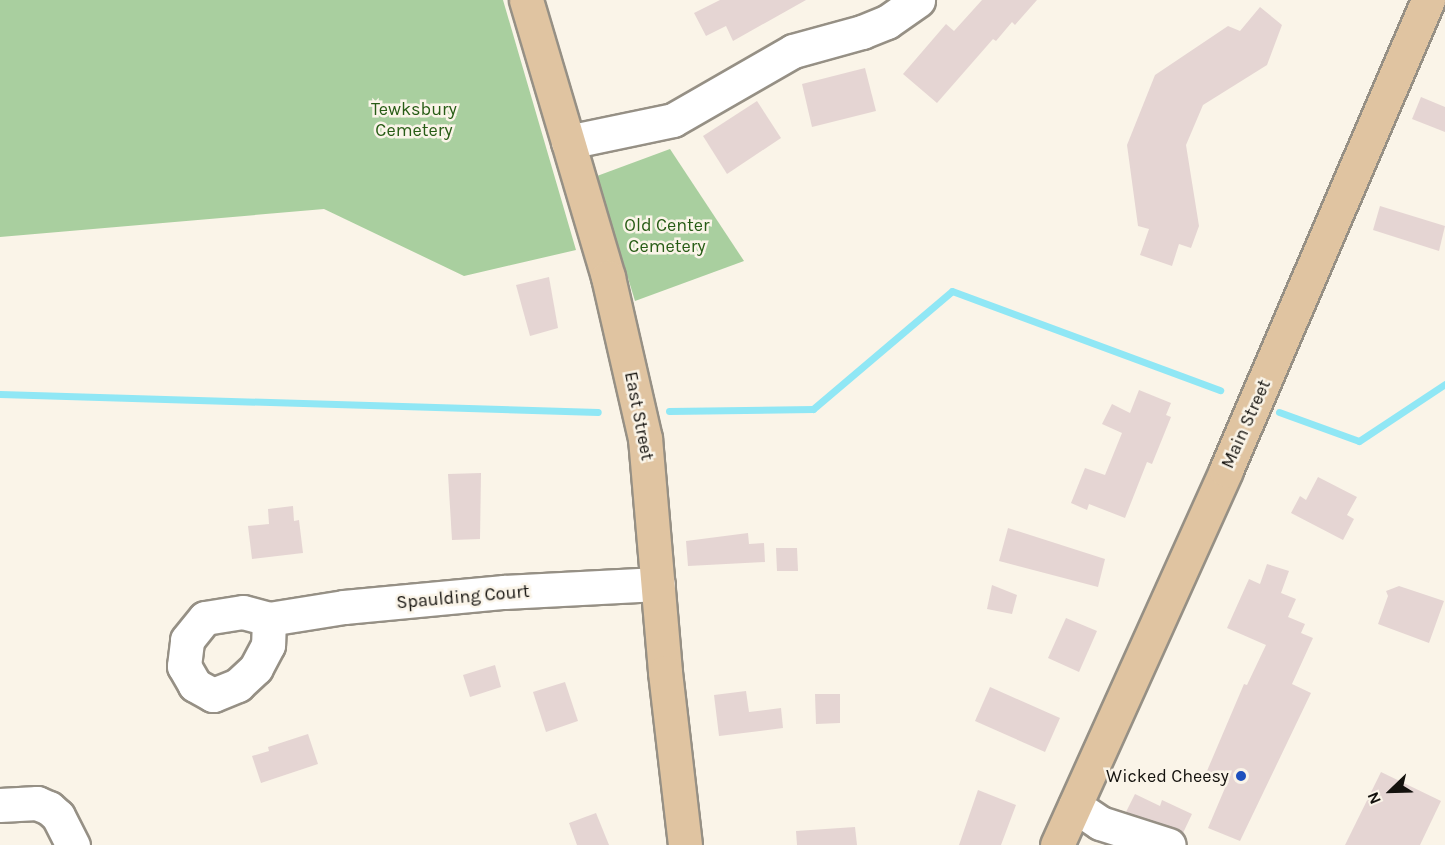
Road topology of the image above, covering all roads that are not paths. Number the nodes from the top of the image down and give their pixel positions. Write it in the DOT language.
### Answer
graph roads {
  1 [pos="526,0"];
  2 [pos="918,0"];
  3 [pos="1428,0"];
  4 [pos="568,142"];
  5 [pos="658,584"];
  6 [pos="269,619"];
  7 [pos="0,805"];
  8 [pos="1075,806"];
  9 [pos="73,845"];
  10 [pos="685,845"];
  11 [pos="1058,845"];
  12 [pos="1169,845"];
  1 -- 4 [label="main road, East Street"];
  2 -- 4 [label="street"];
  3 -- 8 [label="main road, Main Street"];
  4 -- 5 [label="main road, East Street"];
  5 -- 6 [label="street, Spaulding Court"];
  5 -- 10 [label="main road, East Street"];
  7 -- 9 [label="street"];
  8 -- 11 [label="main road, Main Street"];
  8 -- 12 [label="street"];
}
